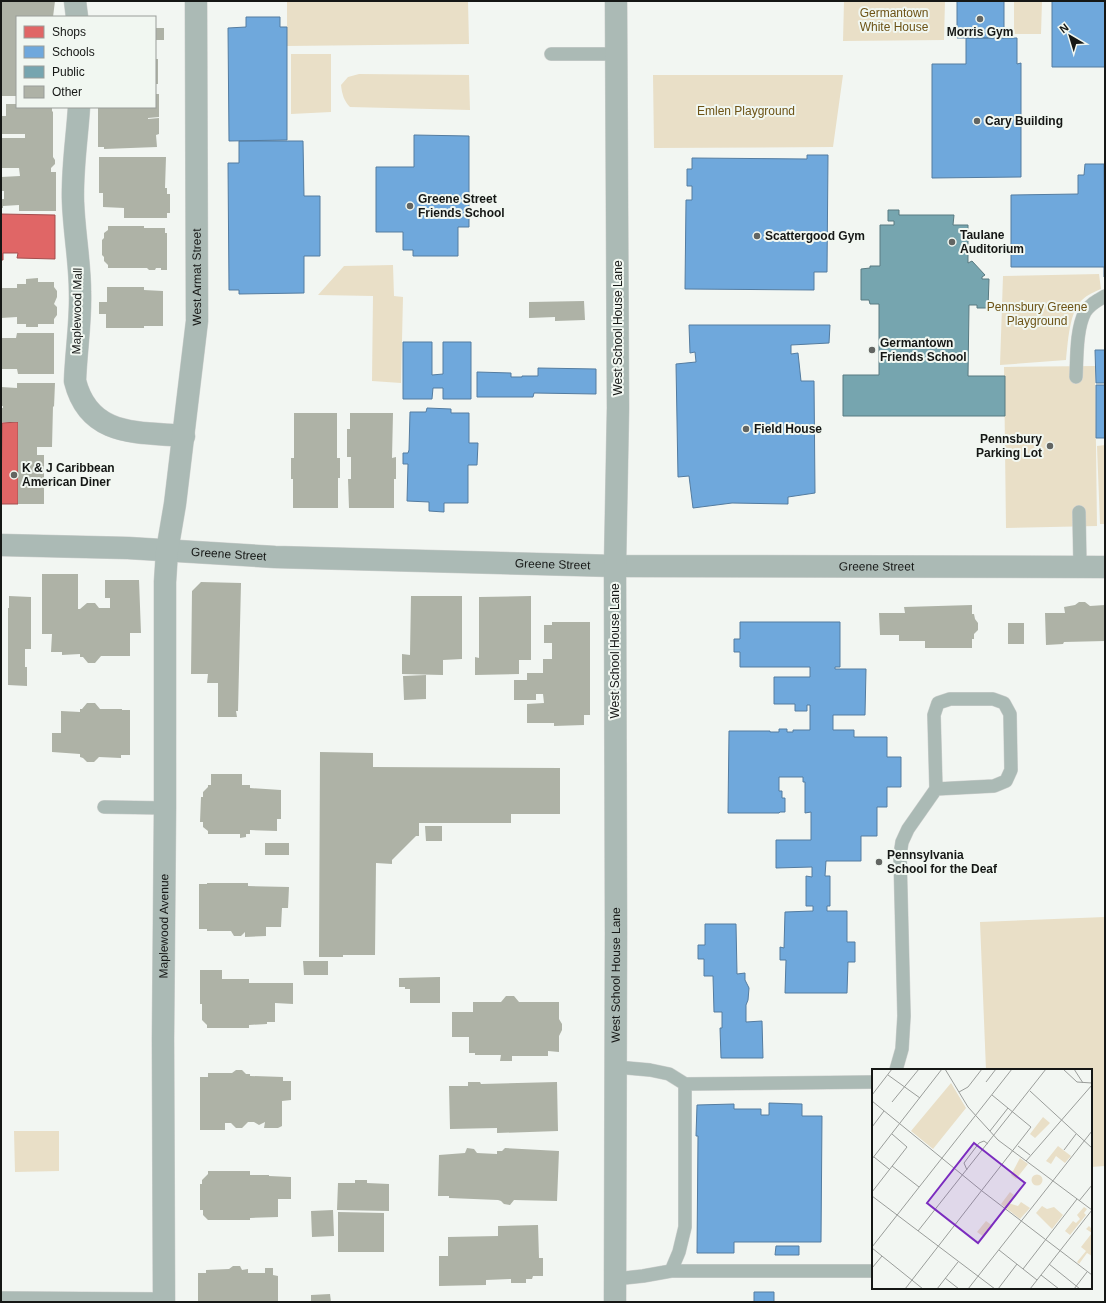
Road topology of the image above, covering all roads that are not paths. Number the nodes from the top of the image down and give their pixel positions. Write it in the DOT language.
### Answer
graph roads {
  1 [pos="75,1"];
  2 [pos="196,1"];
  3 [pos="616,1"];
  4 [pos="77,16"];
  5 [pos="551,54"];
  6 [pos="616,54"];
  7 [pos="79,108"];
  8 [pos="1105,296"];
  9 [pos="1076,377"];
  10 [pos="184,436"];
  11 [pos="1079,512"];
  12 [pos="1,545"];
  13 [pos="167,551"];
  14 [pos="615,566"];
  15 [pos="1080,567"];
  16 [pos="1105,567"];
  17 [pos="936,788"];
  18 [pos="104,807"];
  19 [pos="165,808"];
  20 [pos="616,1067"];
  21 [pos="896,1069"];
  22 [pos="872,1082"];
  23 [pos="685,1084"];
  24 [pos="671,1271"];
  25 [pos="872,1271"];
  26 [pos="615,1279"];
  27 [pos="1,1298"];
  28 [pos="164,1300"];
  29 [pos="615,1302"];
  1 -- 4 [label="street"];
  2 -- 10 [label="street, West Armat Street"];
  3 -- 6 [label="street, West School House Lane"];
  5 -- 6 [label="lane"];
  6 -- 14 [label="street, West School House Lane"];
  7 -- 10 [label="street, Maplewood Mall"];
  8 -- 9 [label="lane"];
  10 -- 13 [label="street, West Armat Street"];
  11 -- 15 [label="lane"];
  12 -- 13 [label="street, Greene Street"];
  13 -- 14 [label="street, Greene Street"];
  13 -- 19 [label="street, Maplewood Avenue"];
  14 -- 15 [label="street, Greene Street"];
  14 -- 20 [label="street, West School House Lane"];
  15 -- 16 [label="street, Greene Street"];
  17 -- 17 [label="lane"];
  17 -- 21 [label="lane"];
  18 -- 19 [label="lane"];
  19 -- 28 [label="street, Maplewood Avenue"];
  20 -- 23 [label="lane"];
  20 -- 26 [label="street, West School House Lane"];
  22 -- 23 [label="lane"];
  23 -- 24 [label="lane"];
  24 -- 25 [label="lane"];
  24 -- 26 [label="lane"];
  26 -- 29 [label="street, West School House Lane"];
  27 -- 28 [label="lane"];
}
